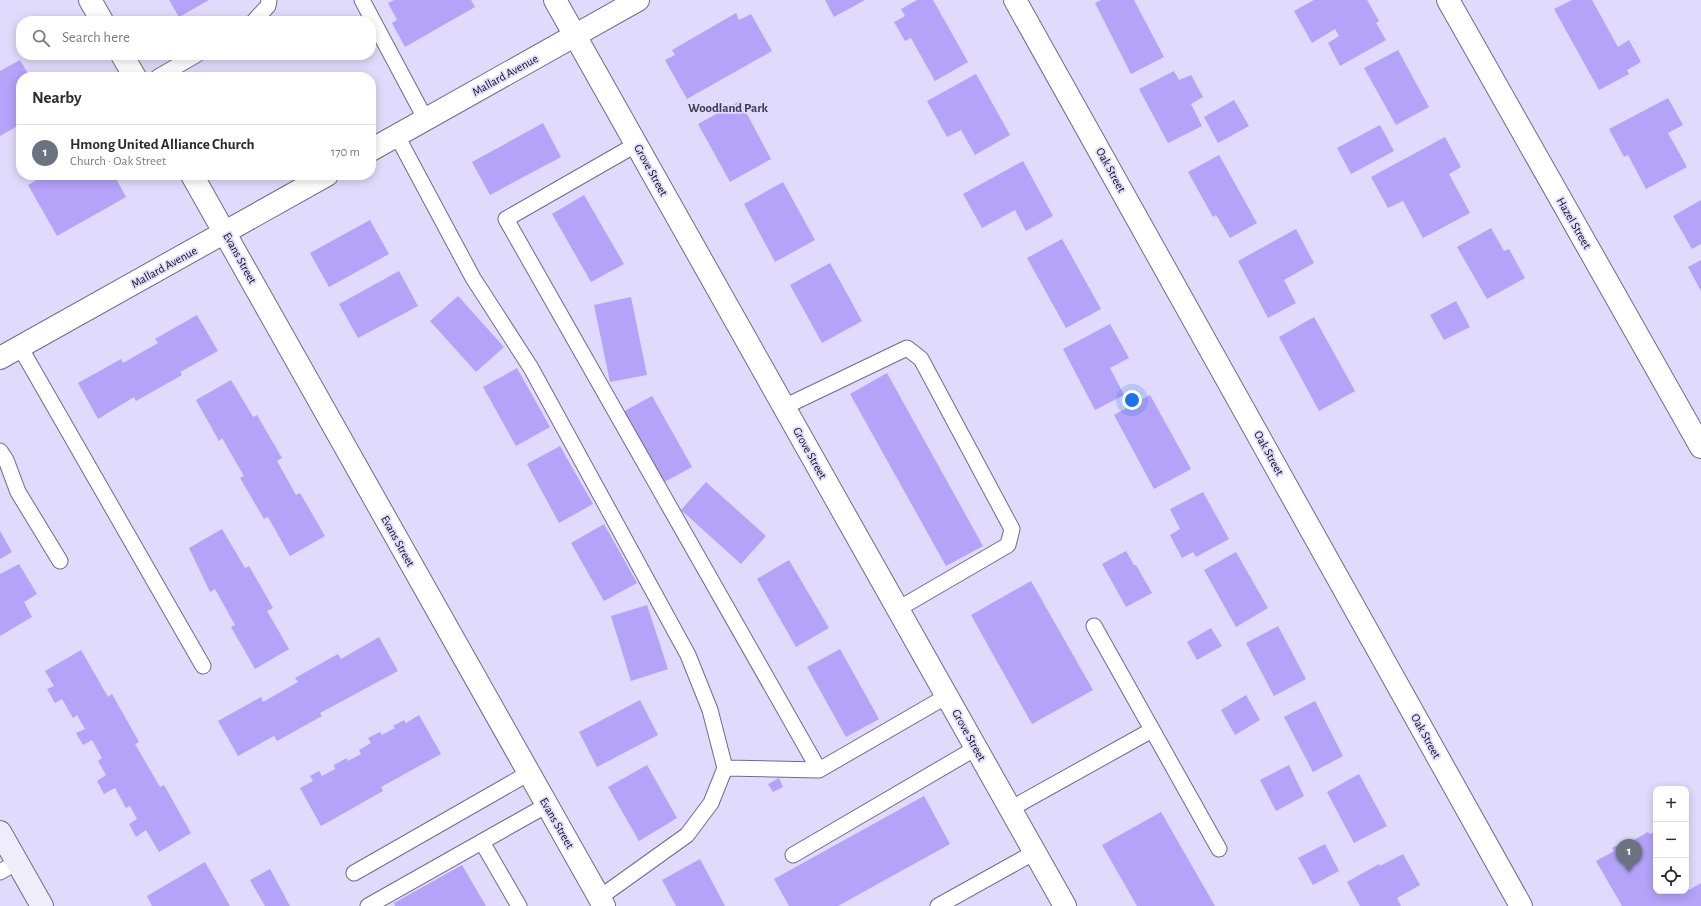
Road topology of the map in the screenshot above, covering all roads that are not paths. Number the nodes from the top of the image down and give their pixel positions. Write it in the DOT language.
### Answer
graph roads {
  1 [pos="90,0"];
  2 [pos="269,0"];
  3 [pos="362,0"];
  4 [pos="555,0"];
  5 [pos="638,0"];
  6 [pos="1015,0"];
  7 [pos="1448,0"];
  8 [pos="99,16"];
  9 [pos="259,16"];
  10 [pos="371,16"];
  11 [pos="376,26"];
  12 [pos="575,36"];
  13 [pos="125,60"];
  14 [pos="187,60"];
  15 [pos="132,72"];
  16 [pos="167,72"];
  17 [pos="426,120"];
  18 [pos="397,136"];
  19 [pos="636,144"];
  20 [pos="376,147"];
  21 [pos="195,180"];
  22 [pos="318,180"];
  23 [pos="225,232"];
  24 [pos="7,350"];
  25 [pos="784,407"];
  26 [pos="1701,447"];
  27 [pos="0,451"];
  28 [pos="60,562"];
  29 [pos="898,610"];
  30 [pos="1094,626"];
  31 [pos="202,666"];
  32 [pos="947,696"];
  33 [pos="1152,730"];
  34 [pos="976,748"];
  35 [pos="725,768"];
  36 [pos="819,770"];
  37 [pos="529,773"];
  38 [pos="547,805"];
  39 [pos="1010,809"];
  40 [pos="0,832"];
  41 [pos="482,842"];
  42 [pos="1219,849"];
  43 [pos="1035,852"];
  44 [pos="793,855"];
  45 [pos="8,867"];
  46 [pos="354,873"];
  47 [pos="602,902"];
  48 [pos="42,906"];
  49 [pos="368,906"];
  50 [pos="519,906"];
  51 [pos="938,906"];
  52 [pos="1065,906"];
  53 [pos="1521,906"];
  1 -- 8 [label="street"];
  2 -- 9 [label="lane"];
  3 -- 10 [label="lane"];
  4 -- 12 [label="street, Grove Street"];
  5 -- 12 [label="street, Mallard Avenue"];
  6 -- 53 [label="street, Oak Street"];
  7 -- 26 [label="street, Hazel Street"];
  11 -- 17 [label="lane"];
  12 -- 17 [label="street, Mallard Avenue"];
  12 -- 19 [label="street, Grove Street"];
  13 -- 15 [label="street"];
  14 -- 16 [label="lane"];
  17 -- 18 [label="street, Mallard Avenue"];
  18 -- 20 [label="street, Mallard Avenue"];
  18 -- 35 [label="lane"];
  19 -- 25 [label="street, Grove Street"];
  19 -- 36 [label="lane"];
  21 -- 23 [label="street, Evans Street"];
  22 -- 23 [label="street, Mallard Avenue"];
  23 -- 24 [label="street, Mallard Avenue"];
  23 -- 37 [label="street, Evans Street"];
  24 -- 31 [label="lane"];
  25 -- 29 [label="street, Grove Street"];
  25 -- 29 [label="lane"];
  27 -- 28 [label="lane"];
  29 -- 32 [label="street, Grove Street"];
  30 -- 33 [label="lane"];
  32 -- 34 [label="street, Grove Street"];
  32 -- 36 [label="lane"];
  33 -- 39 [label="lane"];
  33 -- 42 [label="lane"];
  34 -- 39 [label="street, Grove Street"];
  34 -- 44 [label="lane"];
  35 -- 36 [label="lane"];
  35 -- 47 [label="lane"];
  37 -- 38 [label="street, Evans Street"];
  37 -- 46 [label="lane"];
  38 -- 41 [label="lane"];
  38 -- 47 [label="street, Evans Street"];
  39 -- 43 [label="street, Grove Street"];
  40 -- 45 [label="main road"];
  41 -- 49 [label="lane"];
  41 -- 50 [label="lane"];
  43 -- 51 [label="lane"];
  43 -- 52 [label="street, Grove Street"];
  45 -- 48 [label="main road"];
}
